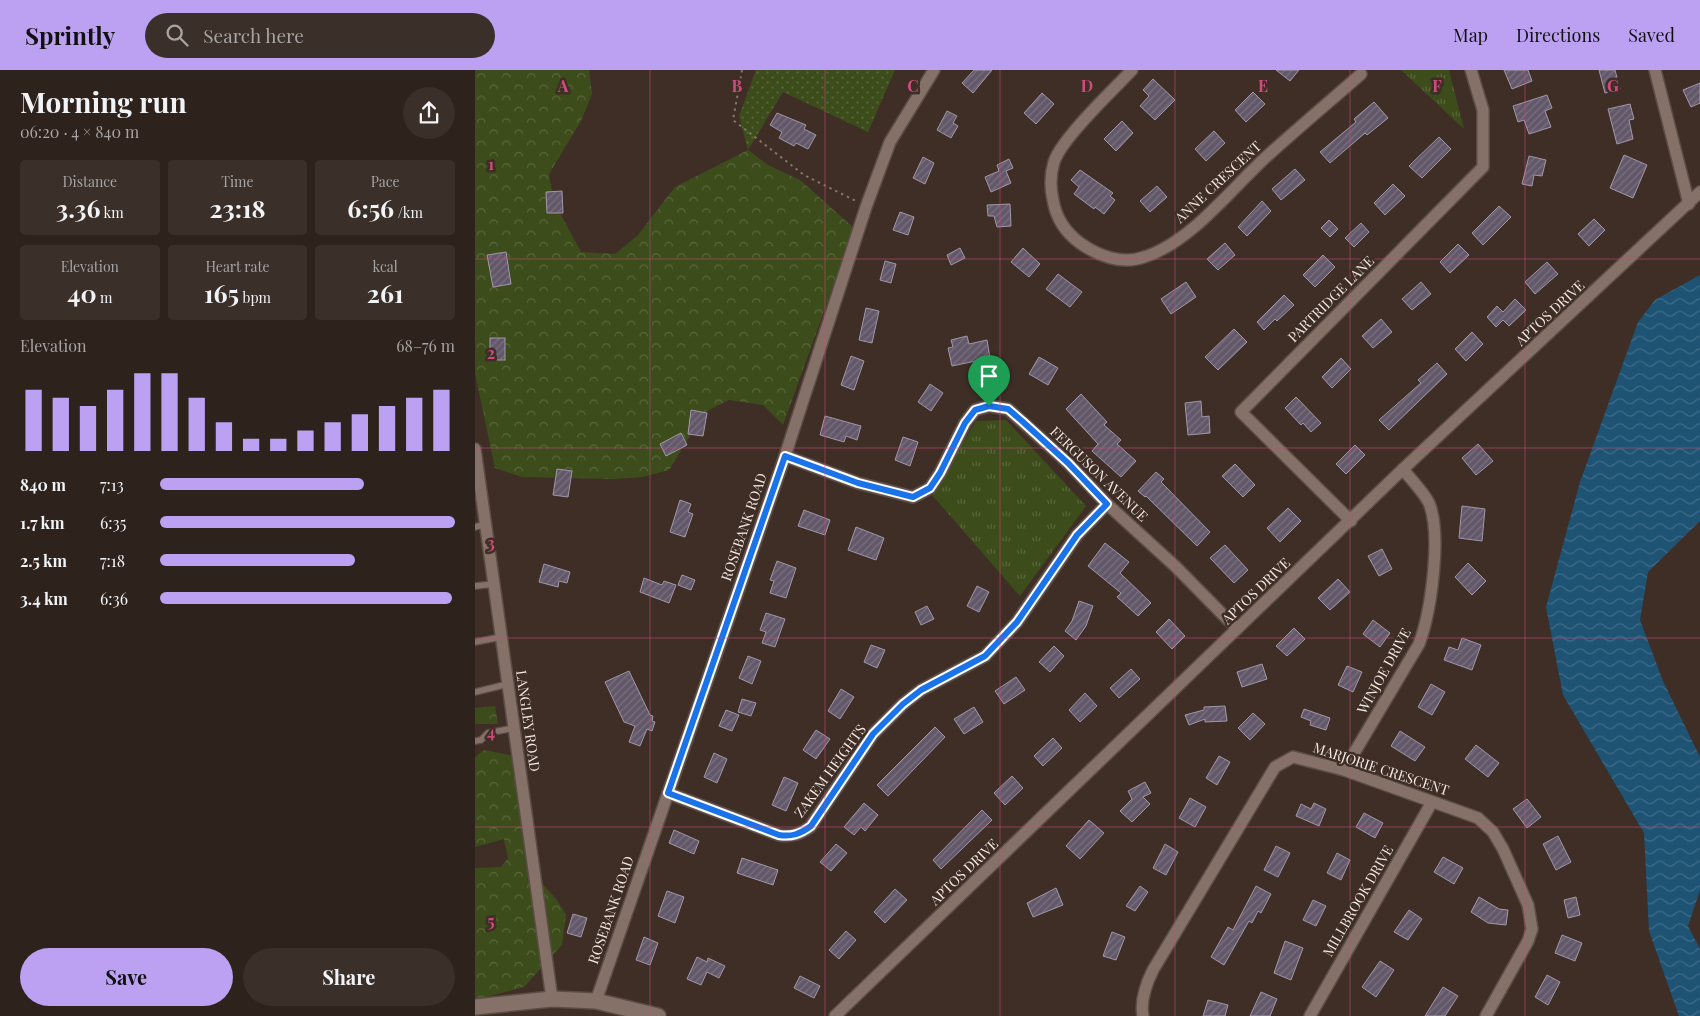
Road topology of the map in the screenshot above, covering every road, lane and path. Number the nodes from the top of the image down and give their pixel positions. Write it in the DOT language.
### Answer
graph roads {
  1 [pos="742,70"];
  2 [pos="934,70"];
  3 [pos="1132,70"];
  4 [pos="1471,70"];
  5 [pos="1655,70"];
  6 [pos="1361,71"];
  7 [pos="1700,192"];
  8 [pos="1689,204"];
  9 [pos="866,207"];
  10 [pos="475,456"];
  11 [pos="785,456"];
  12 [pos="1403,469"];
  13 [pos="1107,504"];
  14 [pos="1351,521"];
  15 [pos="480,525"];
  16 [pos="494,584"];
  17 [pos="475,586"];
  18 [pos="1237,629"];
  19 [pos="501,637"];
  20 [pos="475,642"];
  21 [pos="508,684"];
  22 [pos="475,692"];
  23 [pos="514,728"];
  24 [pos="475,742"];
  25 [pos="1344,770"];
  26 [pos="668,793"];
  27 [pos="1433,802"];
  28 [pos="552,999"];
  29 [pos="595,1001"];
  30 [pos="475,1007"];
  31 [pos="658,1016"];
  32 [pos="835,1016"];
  33 [pos="1143,1016"];
  34 [pos="1310,1016"];
  35 [pos="1486,1016"];
  1 -- 9 [label="path"];
  2 -- 9 [label="street, ROSEBANK ROAD"];
  3 -- 6 [label="street, ANNE CRESCENT"];
  4 -- 14 [label="street, PARTRIDGE LANE"];
  5 -- 8 [label="street"];
  7 -- 8 [label="street, APTOS DRIVE"];
  8 -- 12 [label="street, APTOS DRIVE"];
  9 -- 11 [label="street, ROSEBANK ROAD"];
  10 -- 15 [label="street, LANGLEY ROAD"];
  11 -- 13 [label="street, FERGUSON AVENUE"];
  11 -- 26 [label="street, ROSEBANK ROAD"];
  12 -- 14 [label="street, APTOS DRIVE"];
  12 -- 25 [label="street, WINJOE DRIVE"];
  13 -- 18 [label="street, FERGUSON AVENUE"];
  13 -- 26 [label="street, ZAKEM HEIGHTS"];
  14 -- 18 [label="street, APTOS DRIVE"];
  15 -- 16 [label="street, LANGLEY ROAD"];
  16 -- 17 [label="lane"];
  16 -- 19 [label="street, LANGLEY ROAD"];
  18 -- 32 [label="street, APTOS DRIVE"];
  19 -- 20 [label="lane"];
  19 -- 21 [label="street, LANGLEY ROAD"];
  21 -- 22 [label="lane"];
  21 -- 23 [label="street, LANGLEY ROAD"];
  23 -- 24 [label="lane"];
  23 -- 28 [label="street, LANGLEY ROAD"];
  25 -- 27 [label="street, MARJORIE CRESCENT"];
  25 -- 33 [label="street, MARJORIE CRESCENT"];
  26 -- 29 [label="street, ROSEBANK ROAD"];
  27 -- 34 [label="street, MILLBROOK DRIVE"];
  27 -- 35 [label="street, MARJORIE CRESCENT"];
  28 -- 29 [label="street"];
  28 -- 30 [label="street"];
  29 -- 31 [label="street"];
}
